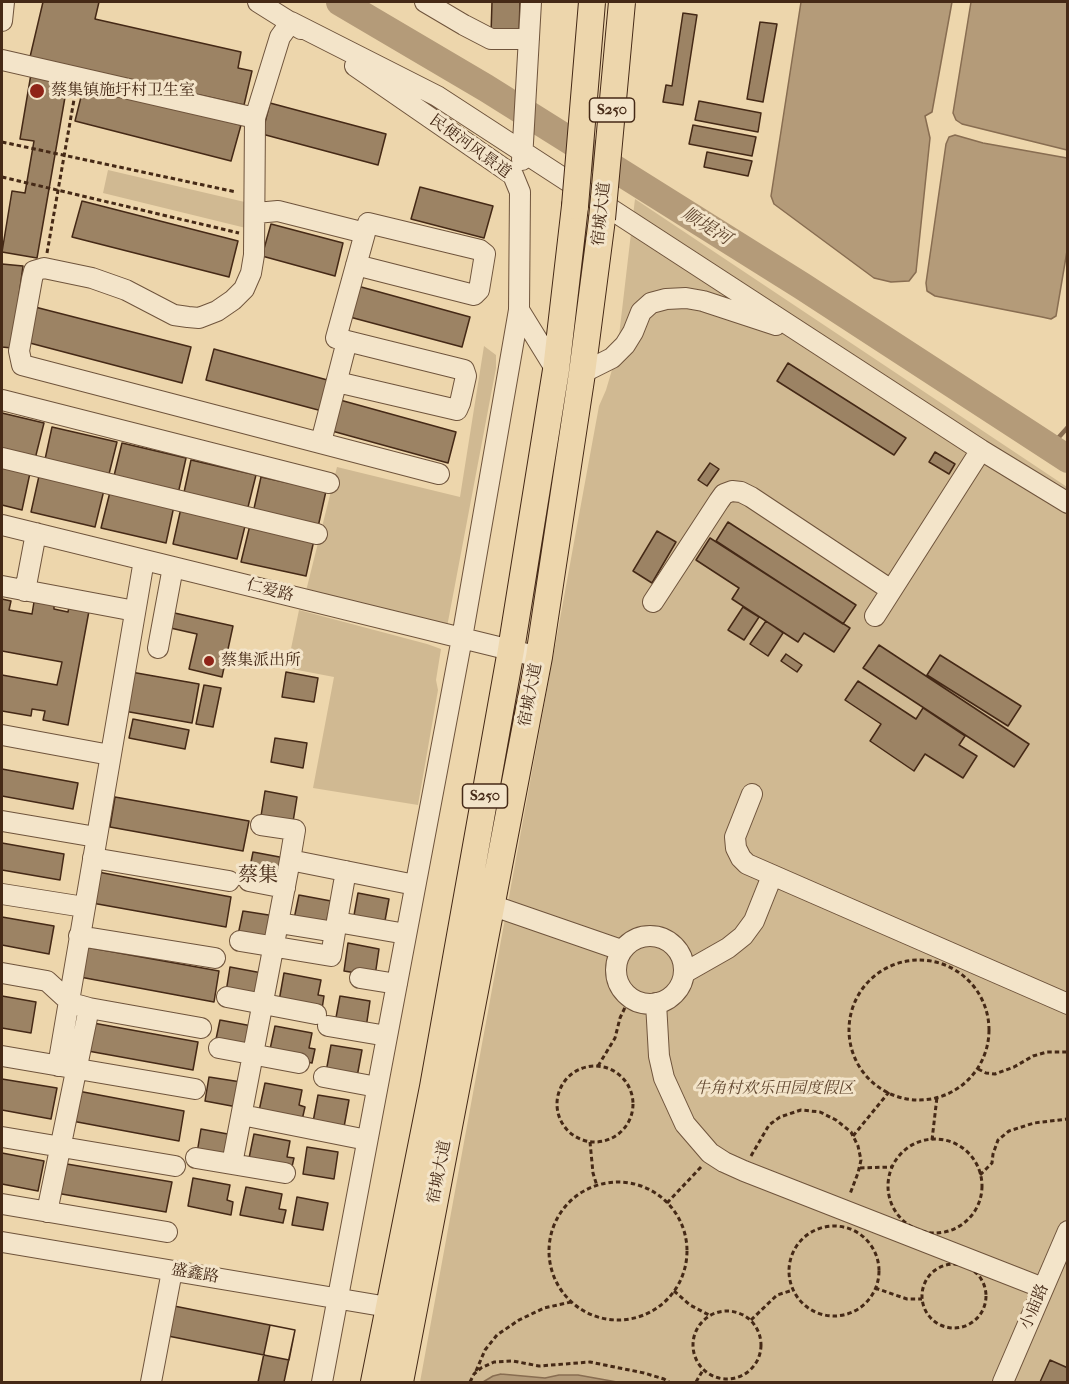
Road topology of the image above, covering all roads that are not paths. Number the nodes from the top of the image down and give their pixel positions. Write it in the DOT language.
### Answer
graph roads {
  1 [pos="4,2"];
  2 [pos="258,2"];
  3 [pos="424,2"];
  4 [pos="531,2"];
  5 [pos="592,2"];
  6 [pos="622,2"];
  7 [pos="2,21"];
  8 [pos="291,22"];
  9 [pos="529,46"];
  10 [pos="2,60"];
  11 [pos="255,118"];
  12 [pos="522,151"];
  13 [pos="520,192"];
  14 [pos="256,204"];
  15 [pos="365,233"];
  16 [pos="356,265"];
  17 [pos="519,310"];
  18 [pos="802,333"];
  19 [pos="347,341"];
  20 [pos="556,370"];
  21 [pos="582,374"];
  22 [pos="337,382"];
  23 [pos="2,400"];
  24 [pos="321,442"];
  25 [pos="981,450"];
  26 [pos="2,458"];
  27 [pos="440,474"];
  28 [pos="329,483"];
  29 [pos="1068,503"];
  30 [pos="2,525"];
  31 [pos="36,533"];
  32 [pos="317,534"];
  33 [pos="144,560"];
  34 [pos="173,567"];
  35 [pos="2,586"];
  36 [pos="891,590"];
  37 [pos="25,591"];
  38 [pos="653,602"];
  39 [pos="135,611"];
  40 [pos="875,616"];
  41 [pos="462,638"];
  42 [pos="158,648"];
  43 [pos="511,650"];
  44 [pos="539,657"];
  45 [pos="2,735"];
  46 [pos="110,755"];
  47 [pos="752,794"];
  48 [pos="2,821"];
  49 [pos="261,825"];
  50 [pos="96,837"];
  51 [pos="93,858"];
  52 [pos="290,860"];
  53 [pos="346,871"];
  54 [pos="772,876"];
  55 [pos="416,885"];
  56 [pos="285,888"];
  57 [pos="2,894"];
  58 [pos="491,905"];
  59 [pos="84,907"];
  60 [pos="279,922"];
  61 [pos="336,927"];
  62 [pos="406,934"];
  63 [pos="79,936"];
  64 [pos="240,941"];
  65 [pos="275,946"];
  66 [pos="621,950"];
  67 [pos="215,958"];
  68 [pos="2,973"];
  69 [pos="684,973"];
  70 [pos="360,978"];
  71 [pos="397,984"];
  72 [pos="227,997"];
  73 [pos="68,1001"];
  74 [pos="263,1004"];
  75 [pos="656,1004"];
  76 [pos="1068,1004"];
  77 [pos="89,1008"];
  78 [pos="201,1028"];
  79 [pos="387,1036"];
  80 [pos="219,1048"];
  81 [pos="254,1055"];
  82 [pos="2,1056"];
  83 [pos="299,1064"];
  84 [pos="67,1067"];
  85 [pos="324,1077"];
  86 [pos="377,1087"];
  87 [pos="195,1089"];
  88 [pos="242,1115"];
  89 [pos="2,1137"];
  90 [pos="367,1140"];
  91 [pos="60,1147"];
  92 [pos="196,1158"];
  93 [pos="232,1164"];
  94 [pos="175,1166"];
  95 [pos="285,1173"];
  96 [pos="2,1204"];
  97 [pos="47,1212"];
  98 [pos="1068,1231"];
  99 [pos="167,1232"];
  100 [pos="2,1242"];
  101 [pos="172,1270"];
  102 [pos="1043,1288"];
  103 [pos="338,1299"];
  104 [pos="388,1307"];
  105 [pos="151,1383"];
  106 [pos="322,1383"];
  107 [pos="374,1383"];
  108 [pos="400,1383"];
  109 [pos="1003,1383"];
  1 -- 7 [label="street"];
  2 -- 8 [label="street, 民便河风景道"];
  3 -- 9 [label="street"];
  4 -- 9 [label="street"];
  5 -- 20 [label="main road, 宿城大道 / S250, bridge"];
  6 -- 21 [label="main road, 宿城大道 / S250, bridge"];
  8 -- 11 [label="street"];
  8 -- 12 [label="street"];
  8 -- 13 [label="street, 民便河风景道"];
  9 -- 12 [label="street"];
  10 -- 11 [label="street"];
  11 -- 14 [label="street"];
  12 -- 13 [label="street"];
  12 -- 18 [label="street"];
  13 -- 17 [label="street, 民便河风景道"];
  14 -- 15 [label="street"];
  14 -- 24 [label="street"];
  15 -- 16 [label="street"];
  15 -- 16 [label="street"];
  16 -- 19 [label="street"];
  17 -- 20 [label="street"];
  17 -- 41 [label="street, 民便河风景道"];
  18 -- 21 [label="street"];
  18 -- 25 [label="street"];
  19 -- 22 [label="street"];
  19 -- 22 [label="street"];
  20 -- 43 [label="main road, 宿城大道 / S250"];
  21 -- 44 [label="main road, 宿城大道 / S250"];
  22 -- 24 [label="street"];
  23 -- 28 [label="street"];
  24 -- 27 [label="street"];
  25 -- 29 [label="street"];
  25 -- 36 [label="street"];
  26 -- 32 [label="street"];
  30 -- 31 [label="street, 仁爱路"];
  31 -- 33 [label="street, 仁爱路"];
  31 -- 37 [label="street"];
  33 -- 34 [label="street, 仁爱路"];
  33 -- 39 [label="street"];
  34 -- 41 [label="street, 仁爱路"];
  34 -- 42 [label="street"];
  35 -- 37 [label="street"];
  36 -- 38 [label="street"];
  36 -- 40 [label="street"];
  37 -- 39 [label="street"];
  39 -- 46 [label="street"];
  41 -- 43 [label="street, 仁爱路"];
  41 -- 55 [label="street, 民便河风景道"];
  43 -- 44 [label="street, 仁爱路"];
  43 -- 104 [label="main road, 宿城大道 / S250"];
  44 -- 58 [label="main road, 宿城大道 / S250"];
  45 -- 46 [label="street"];
  46 -- 50 [label="street"];
  47 -- 54 [label="street"];
  48 -- 50 [label="street"];
  49 -- 52 [label="street"];
  50 -- 51 [label="street"];
  51 -- 56 [label="street"];
  51 -- 59 [label="street"];
  52 -- 53 [label="street"];
  52 -- 56 [label="street"];
  53 -- 55 [label="street"];
  53 -- 61 [label="street"];
  54 -- 69 [label="street"];
  54 -- 76 [label="street"];
  55 -- 62 [label="street, 民便河风景道"];
  56 -- 60 [label="street"];
  57 -- 59 [label="street"];
  58 -- 66 [label="street"];
  58 -- 108 [label="main road, 宿城大道 / S250"];
  59 -- 63 [label="street"];
  60 -- 61 [label="street"];
  60 -- 65 [label="street"];
  61 -- 62 [label="street"];
  61 -- 65 [label="street"];
  62 -- 71 [label="street, 民便河风景道"];
  63 -- 67 [label="street"];
  63 -- 73 [label="street"];
  64 -- 65 [label="street"];
  65 -- 74 [label="street"];
  66 -- 69 [label="street"];
  66 -- 75 [label="street"];
  68 -- 73 [label="street"];
  69 -- 75 [label="street"];
  70 -- 71 [label="street"];
  71 -- 79 [label="street, 民便河风景道"];
  72 -- 74 [label="street"];
  73 -- 77 [label="street"];
  73 -- 84 [label="street"];
  74 -- 79 [label="street"];
  74 -- 81 [label="street"];
  75 -- 102 [label="street"];
  77 -- 78 [label="street"];
  77 -- 84 [label="street"];
  79 -- 86 [label="street, 民便河风景道"];
  80 -- 81 [label="street"];
  81 -- 83 [label="street"];
  81 -- 88 [label="street"];
  82 -- 84 [label="street"];
  84 -- 87 [label="street"];
  84 -- 91 [label="street"];
  85 -- 86 [label="street"];
  86 -- 90 [label="street, 民便河风景道"];
  88 -- 90 [label="street"];
  88 -- 93 [label="street"];
  89 -- 91 [label="street"];
  90 -- 103 [label="street, 民便河风景道"];
  91 -- 94 [label="street"];
  91 -- 97 [label="street"];
  92 -- 93 [label="street"];
  93 -- 95 [label="street"];
  96 -- 97 [label="street"];
  97 -- 99 [label="street"];
  98 -- 102 [label="street, 小庙路"];
  100 -- 101 [label="street, 盛鑫路"];
  101 -- 103 [label="street, 盛鑫路"];
  101 -- 105 [label="street"];
  102 -- 109 [label="street, 小庙路"];
  103 -- 104 [label="street, 盛鑫路"];
  103 -- 106 [label="street, 民便河风景道"];
  104 -- 107 [label="main road, 宿城大道 / S250"];
}
